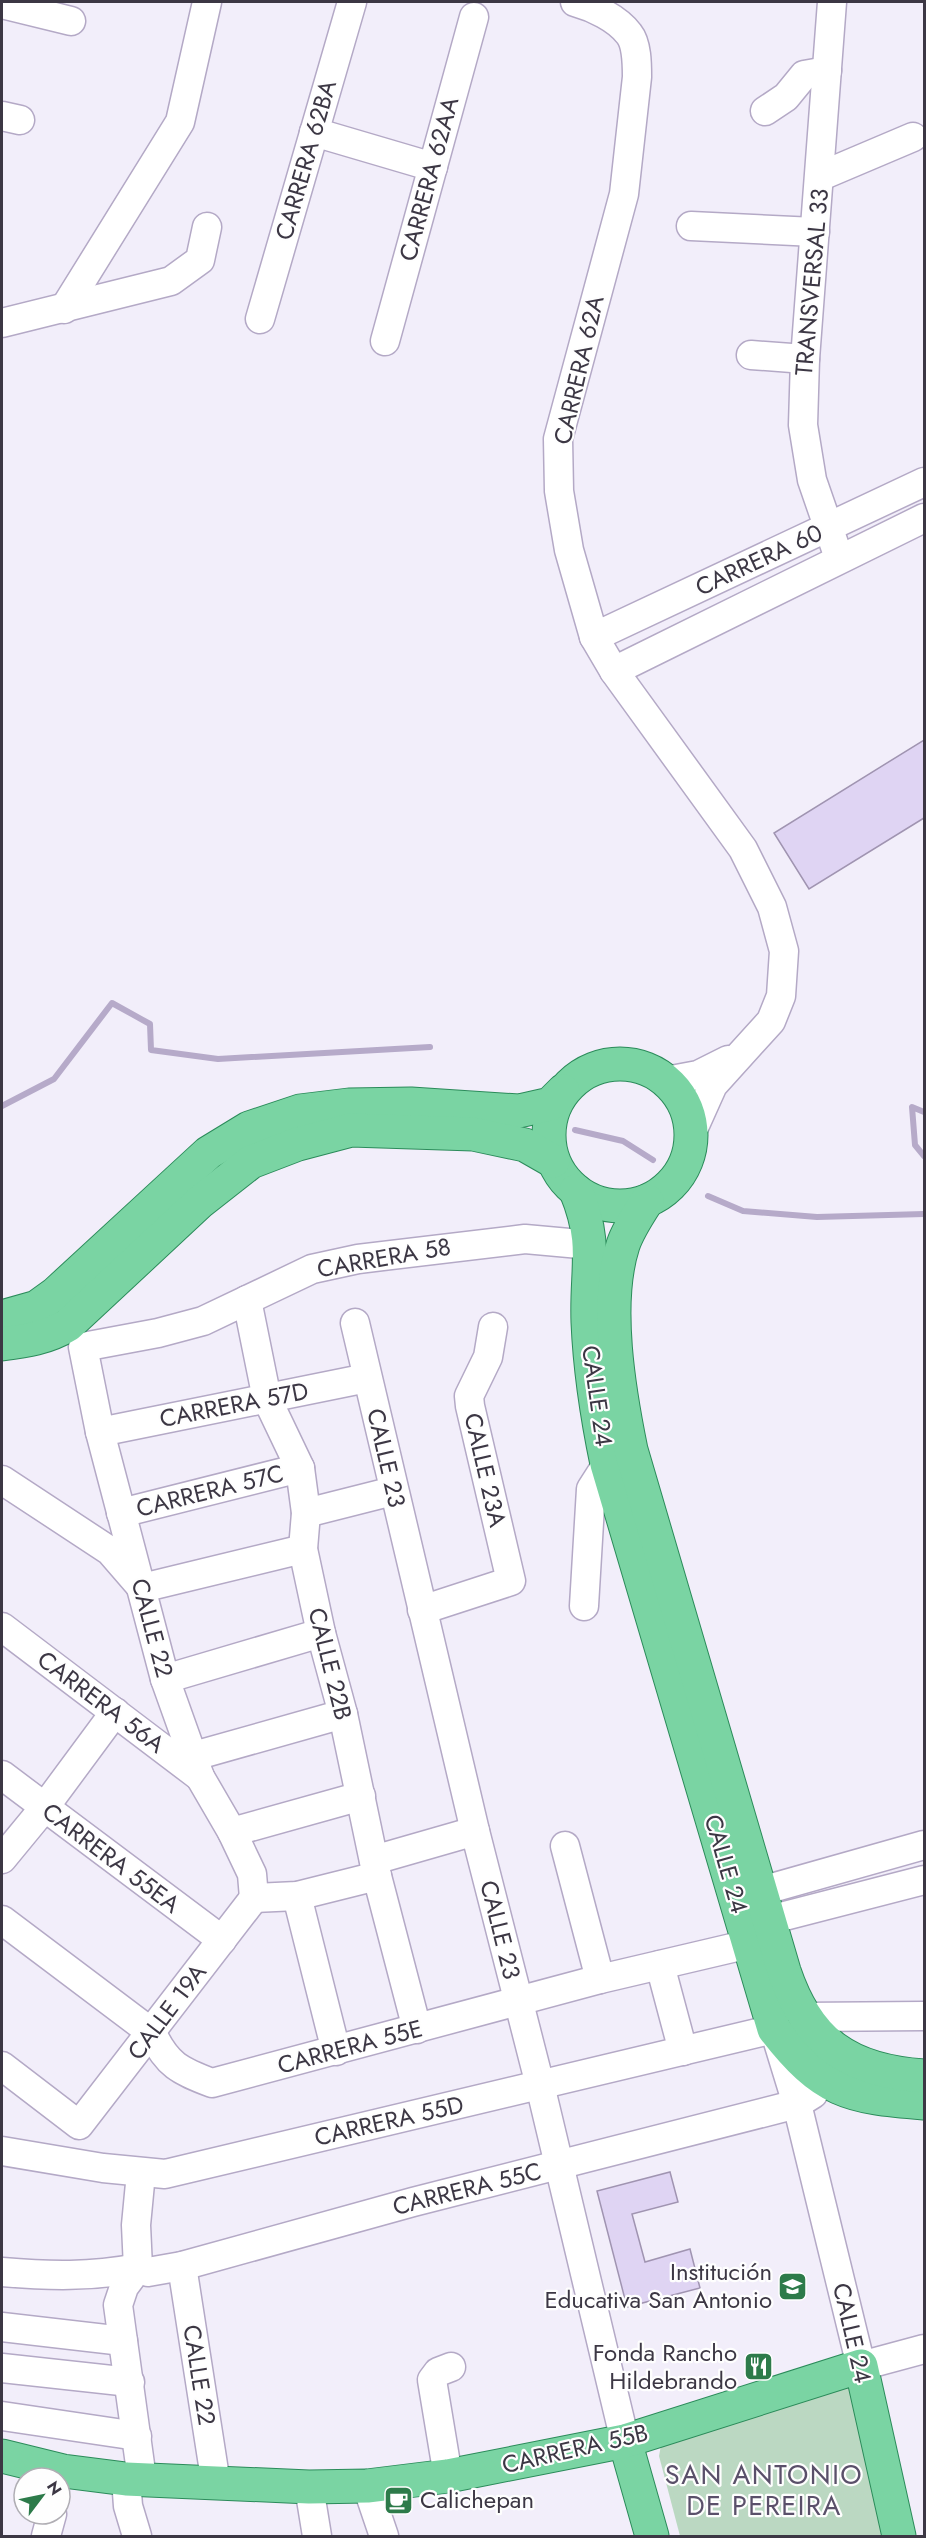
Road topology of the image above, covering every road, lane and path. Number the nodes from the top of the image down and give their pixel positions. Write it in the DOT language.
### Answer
graph roads {
  1 [pos="207,2"];
  2 [pos="352,2"];
  3 [pos="832,2"];
  4 [pos="587,3"];
  5 [pos="2,4"];
  6 [pos="474,17"];
  7 [pos="71,21"];
  8 [pos="827,71"];
  9 [pos="765,111"];
  10 [pos="314,132"];
  11 [pos="912,137"];
  12 [pos="433,167"];
  13 [pos="821,176"];
  14 [pos="691,226"];
  15 [pos="207,227"];
  16 [pos="814,232"];
  17 [pos="64,309"];
  18 [pos="260,318"];
  19 [pos="2,323"];
  20 [pos="385,341"];
  21 [pos="751,355"];
  22 [pos="805,359"];
  23 [pos="924,482"];
  24 [pos="924,518"];
  25 [pos="827,528"];
  26 [pos="839,558"];
  27 [pos="594,637"];
  28 [pos="614,671"];
  29 [pos="746,1049"];
  30 [pos="666,1081"];
  31 [pos="563,1091"];
  32 [pos="691,1134"];
  33 [pos="553,1161"];
  34 [pos="576,1191"];
  35 [pos="647,1201"];
  36 [pos="591,1245"];
  37 [pos="247,1300"];
  38 [pos="2,1317"];
  39 [pos="355,1323"];
  40 [pos="493,1327"];
  41 [pos="2,1344"];
  42 [pos="83,1347"];
  43 [pos="367,1378"];
  44 [pos="267,1399"];
  45 [pos="100,1432"];
  46 [pos="607,1464"];
  47 [pos="300,1468"];
  48 [pos="2,1480"];
  49 [pos="393,1491"];
  50 [pos="121,1513"];
  51 [pos="306,1513"];
  52 [pos="303,1549"];
  53 [pos="142,1588"];
  54 [pos="584,1606"];
  55 [pos="422,1610"];
  56 [pos="2,1627"];
  57 [pos="321,1633"];
  58 [pos="165,1679"];
  59 [pos="115,1712"];
  60 [pos="343,1714"];
  61 [pos="197,1766"];
  62 [pos="2,1775"];
  63 [pos="361,1796"];
  64 [pos="44,1808"];
  65 [pos="475,1831"];
  66 [pos="232,1832"];
  67 [pos="924,1845"];
  68 [pos="565,1846"];
  69 [pos="2,1859"];
  70 [pos="375,1868"];
  71 [pos="924,1880"];
  72 [pos="297,1896"];
  73 [pos="254,1898"];
  74 [pos="760,1918"];
  75 [pos="2,1920"];
  76 [pos="222,1940"];
  77 [pos="660,1965"];
  78 [pos="600,1979"];
  79 [pos="518,2002"];
  80 [pos="924,2016"];
  81 [pos="789,2023"];
  82 [pos="417,2029"];
  83 [pos="152,2033"];
  84 [pos="336,2051"];
  85 [pos="683,2051"];
  86 [pos="2,2066"];
  87 [pos="924,2076"];
  88 [pos="830,2084"];
  89 [pos="540,2085"];
  90 [pos="924,2103"];
  91 [pos="796,2104"];
  92 [pos="2,2151"];
  93 [pos="559,2166"];
  94 [pos="141,2173"];
  95 [pos="182,2266"];
  96 [pos="138,2268"];
  97 [pos="2,2272"];
  98 [pos="2,2327"];
  99 [pos="123,2341"];
  100 [pos="924,2349"];
  101 [pos="861,2366"];
  102 [pos="451,2367"];
  103 [pos="2,2368"];
  104 [pos="130,2382"];
  105 [pos="2,2416"];
  106 [pos="136,2436"];
  107 [pos="625,2441"];
  108 [pos="2,2456"];
  109 [pos="31,2466"];
  110 [pos="448,2476"];
  111 [pos="72,2477"];
  112 [pos="134,2479"];
  113 [pos="216,2484"];
  114 [pos="367,2486"];
  115 [pos="309,2487"];
  116 [pos="136,2536"];
  117 [pos="317,2536"];
  118 [pos="384,2536"];
  119 [pos="652,2536"];
  120 [pos="899,2536"];
  1 -- 17 [label="street"];
  2 -- 10 [label="street, CARRERA 62BA"];
  3 -- 8 [label="street, TRANSVERSAL 33"];
  4 -- 27 [label="street, CARRERA 62A"];
  5 -- 7 [label="street"];
  6 -- 12 [label="street, CARRERA 62AA"];
  8 -- 9 [label="street"];
  8 -- 13 [label="street, TRANSVERSAL 33"];
  10 -- 12 [label="street"];
  10 -- 18 [label="street, CARRERA 62BA"];
  11 -- 13 [label="street"];
  12 -- 20 [label="street, CARRERA 62AA"];
  13 -- 16 [label="street, TRANSVERSAL 33"];
  14 -- 16 [label="street"];
  15 -- 17 [label="street"];
  16 -- 22 [label="street, TRANSVERSAL 33"];
  17 -- 19 [label="street"];
  21 -- 22 [label="street"];
  22 -- 25 [label="street, TRANSVERSAL 33"];
  23 -- 25 [label="street, CARRERA 60"];
  24 -- 26 [label="street, CARRERA 60"];
  25 -- 26 [label="street, TRANSVERSAL 33"];
  25 -- 27 [label="street, CARRERA 60"];
  26 -- 28 [label="street, CARRERA 60"];
  27 -- 28 [label="street, CARRERA 62A"];
  28 -- 29 [label="street, CARRERA 62A"];
  29 -- 30 [label="street, CARRERA 62A"];
  29 -- 32 [label="street, CARRERA 62A"];
  30 -- 31 [label="main road"];
  30 -- 32 [label="main road"];
  31 -- 33 [label="main road"];
  31 -- 38 [label="main road"];
  32 -- 35 [label="main road"];
  33 -- 34 [label="main road"];
  33 -- 41 [label="main road"];
  34 -- 35 [label="main road"];
  34 -- 36 [label="main road, CALLE 24"];
  35 -- 74 [label="main road, CALLE 24"];
  36 -- 37 [label="street, CARRERA 58"];
  36 -- 46 [label="main road, CALLE 24"];
  37 -- 42 [label="street, CARRERA 58"];
  37 -- 44 [label="street, CALLE 22B"];
  39 -- 43 [label="street, CALLE 23"];
  40 -- 55 [label="street, CALLE 23A"];
  42 -- 45 [label="street, CALLE 22"];
  43 -- 44 [label="street, CARRERA 57D"];
  43 -- 49 [label="street, CALLE 23"];
  44 -- 45 [label="street, CARRERA 57D"];
  44 -- 47 [label="street, CALLE 22B"];
  45 -- 50 [label="street, CALLE 22"];
  46 -- 54 [label="street"];
  46 -- 74 [label="main road, CALLE 24"];
  47 -- 50 [label="street, CARRERA 57C"];
  47 -- 51 [label="street, CALLE 22B"];
  48 -- 53 [label="street"];
  49 -- 51 [label="street"];
  49 -- 55 [label="street, CALLE 23"];
  50 -- 53 [label="street, CALLE 22"];
  51 -- 52 [label="street, CALLE 22B"];
  52 -- 53 [label="street"];
  52 -- 57 [label="street, CALLE 22B"];
  53 -- 58 [label="street, CALLE 22"];
  55 -- 65 [label="street, CALLE 23"];
  56 -- 59 [label="street, CARRERA 56A"];
  57 -- 58 [label="street"];
  57 -- 60 [label="street, CALLE 22B"];
  58 -- 61 [label="street, CALLE 22"];
  59 -- 61 [label="street, CARRERA 56A"];
  59 -- 64 [label="street"];
  60 -- 61 [label="street, CARRERA 56A"];
  60 -- 63 [label="street, CALLE 22B"];
  61 -- 66 [label="street, CALLE 22"];
  62 -- 64 [label="street, CARRERA 55EA"];
  63 -- 66 [label="street"];
  63 -- 70 [label="street, CALLE 22B"];
  64 -- 69 [label="street"];
  64 -- 76 [label="street, CARRERA 55EA"];
  65 -- 70 [label="street"];
  65 -- 79 [label="street, CALLE 23"];
  66 -- 73 [label="street, CALLE 22"];
  67 -- 74 [label="street, CARRERA 55E"];
  68 -- 78 [label="street"];
  70 -- 72 [label="street"];
  70 -- 82 [label="street, CALLE 22B"];
  71 -- 74 [label="street, CARRERA 55E"];
  72 -- 73 [label="street"];
  72 -- 84 [label="street"];
  73 -- 76 [label="street, CALLE 19A"];
  74 -- 77 [label="street, CARRERA 55E"];
  74 -- 81 [label="main road, CALLE 24"];
  75 -- 83 [label="street, CARRERA 55E"];
  76 -- 83 [label="street, CALLE 19A"];
  77 -- 78 [label="street, CARRERA 55E"];
  77 -- 85 [label="street"];
  78 -- 79 [label="street, CARRERA 55E"];
  79 -- 82 [label="street, CARRERA 55E"];
  79 -- 89 [label="street, CALLE 23"];
  80 -- 81 [label="street, CARRERA 55D"];
  81 -- 85 [label="street, CARRERA 55D"];
  81 -- 87 [label="main road"];
  81 -- 88 [label="main road"];
  81 -- 91 [label="street, CALLE 24"];
  82 -- 84 [label="street, CARRERA 55E"];
  83 -- 84 [label="street, CARRERA 55E"];
  83 -- 86 [label="street, CALLE 19A"];
  85 -- 89 [label="street, CARRERA 55D"];
  88 -- 90 [label="main road"];
  88 -- 91 [label="street, CARRERA 55C"];
  89 -- 93 [label="street, CALLE 23"];
  89 -- 94 [label="street, CARRERA 55D"];
  91 -- 93 [label="street, CARRERA 55C"];
  91 -- 101 [label="street, CALLE 24"];
  92 -- 94 [label="street, CARRERA 55D"];
  93 -- 95 [label="street, CARRERA 55C"];
  93 -- 107 [label="street, CALLE 23"];
  94 -- 96 [label="street"];
  95 -- 96 [label="street, CARRERA 55C"];
  95 -- 113 [label="street, CALLE 22"];
  96 -- 97 [label="street, CARRERA 55C"];
  96 -- 99 [label="street"];
  98 -- 99 [label="street"];
  99 -- 104 [label="street"];
  100 -- 101 [label="street, CARRERA 55B"];
  101 -- 107 [label="main road, CARRERA 55B"];
  101 -- 120 [label="main road, CALLE 24"];
  102 -- 110 [label="street"];
  103 -- 104 [label="street"];
  104 -- 106 [label="street"];
  105 -- 106 [label="street"];
  106 -- 112 [label="street"];
  107 -- 110 [label="main road, CARRERA 55B"];
  107 -- 119 [label="main road, CALLE 23"];
  108 -- 109 [label="main road, CARRERA 55B"];
  110 -- 114 [label="main road, CARRERA 55B"];
  111 -- 112 [label="main road, CARRERA 55B"];
  112 -- 113 [label="main road, CARRERA 55B"];
  112 -- 116 [label="street"];
  113 -- 115 [label="main road, CARRERA 55B"];
  114 -- 115 [label="main road, CARRERA 55B"];
  114 -- 118 [label="street"];
  115 -- 117 [label="street"];
}
